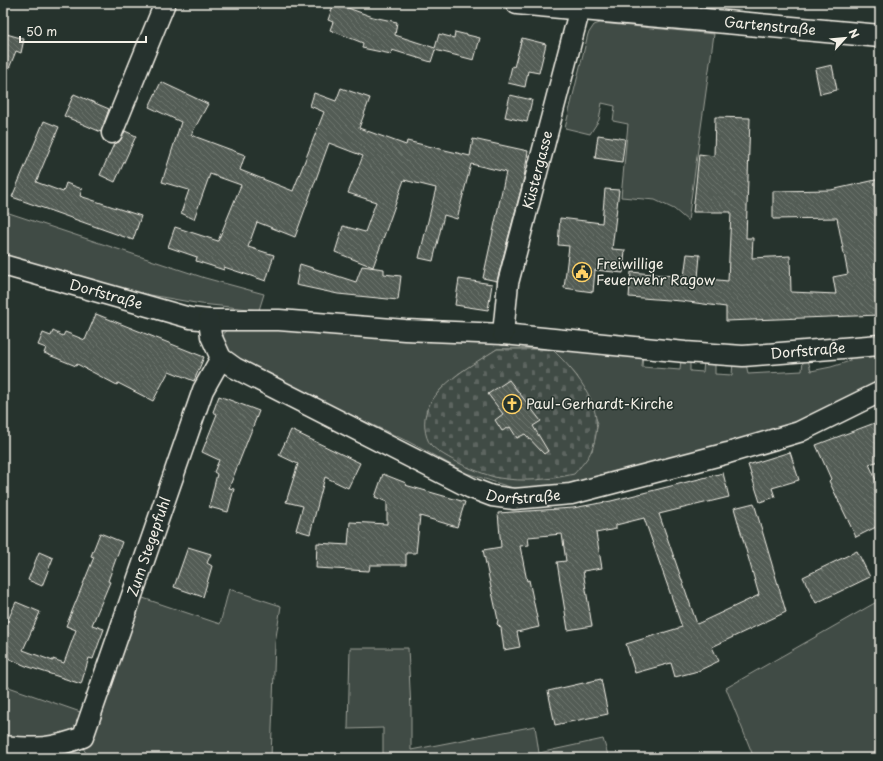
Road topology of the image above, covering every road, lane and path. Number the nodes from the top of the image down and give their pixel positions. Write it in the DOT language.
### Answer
graph roads {
  1 [pos="165,3"];
  2 [pos="517,3"];
  3 [pos="580,8"];
  4 [pos="880,36"];
  5 [pos="112,133"];
  6 [pos="3,265"];
  7 [pos="209,320"];
  8 [pos="502,334"];
  9 [pos="880,345"];
  10 [pos="221,358"];
  11 [pos="880,392"];
  12 [pos="3,746"];
  1 -- 5 [label="street"];
  2 -- 3 [label="street, Gartenstraße"];
  3 -- 4 [label="street, Gartenstraße"];
  3 -- 8 [label="street, Küstergasse"];
  6 -- 7 [label="street, Dorfstraße"];
  7 -- 8 [label="street, Dorfstraße"];
  7 -- 10 [label="street"];
  8 -- 9 [label="street, Dorfstraße"];
  10 -- 11 [label="street, Dorfstraße"];
  10 -- 12 [label="street, Zum Stegepfuhl"];
}
